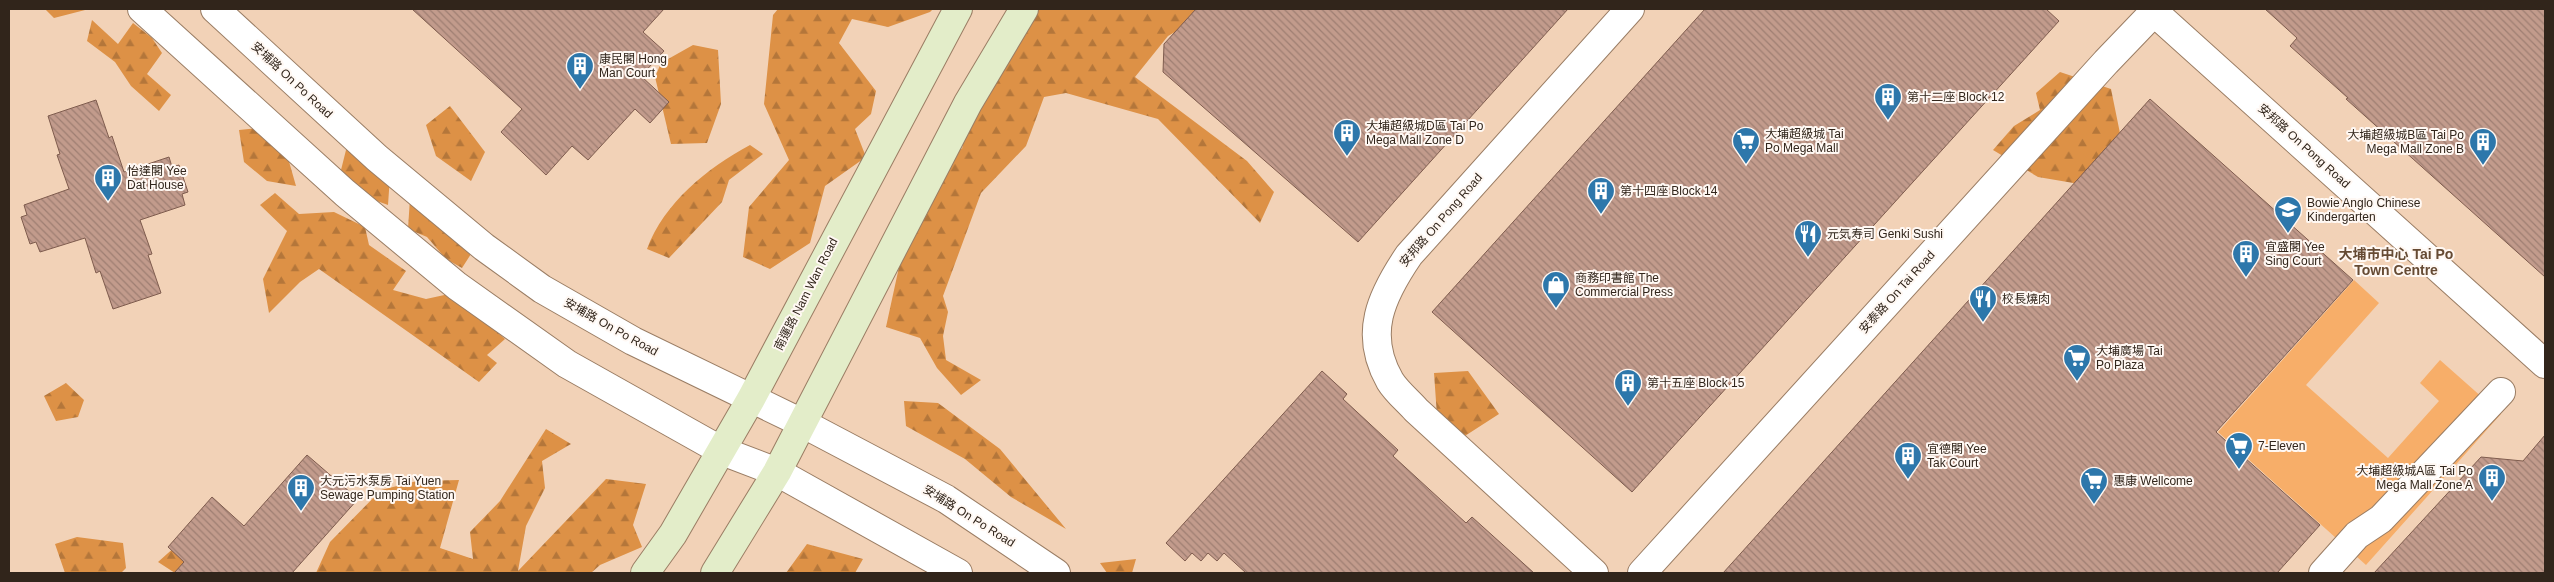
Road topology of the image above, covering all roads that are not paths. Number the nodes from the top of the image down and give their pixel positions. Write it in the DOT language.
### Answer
graph roads {
  1 [pos="142,9"];
  2 [pos="214,9"];
  3 [pos="958,9"];
  4 [pos="1024,9"];
  5 [pos="1630,9"];
  6 [pos="2153,10"];
  7 [pos="2545,364"];
  8 [pos="2501,392"];
  9 [pos="751,399"];
  10 [pos="802,423"];
  11 [pos="722,451"];
  12 [pos="777,472"];
  13 [pos="645,573"];
  14 [pos="715,573"];
  15 [pos="958,573"];
  16 [pos="1056,573"];
  17 [pos="1594,573"];
  18 [pos="1642,573"];
  19 [pos="2323,573"];
  1 -- 11 [label="street"];
  2 -- 9 [label="street, 安埔路 On Po Road"];
  3 -- 9 [label="main road, 南運路 Nam Wan Road"];
  4 -- 10 [label="main road"];
  5 -- 17 [label="street, 安邦路 On Pong Road"];
  6 -- 7 [label="street, 安邦路 On Pong Road"];
  6 -- 18 [label="street, 安泰路 On Tai Road"];
  8 -- 19 [label="street"];
  9 -- 10 [label="street, 安埔路 On Po Road"];
  9 -- 11 [label="main road, 南運路 Nam Wan Road"];
  10 -- 12 [label="main road"];
  10 -- 16 [label="street, 安埔路 On Po Road"];
  11 -- 12 [label="street"];
  11 -- 13 [label="main road, 南運路 Nam Wan Road"];
  12 -- 14 [label="main road"];
  12 -- 15 [label="street"];
}
